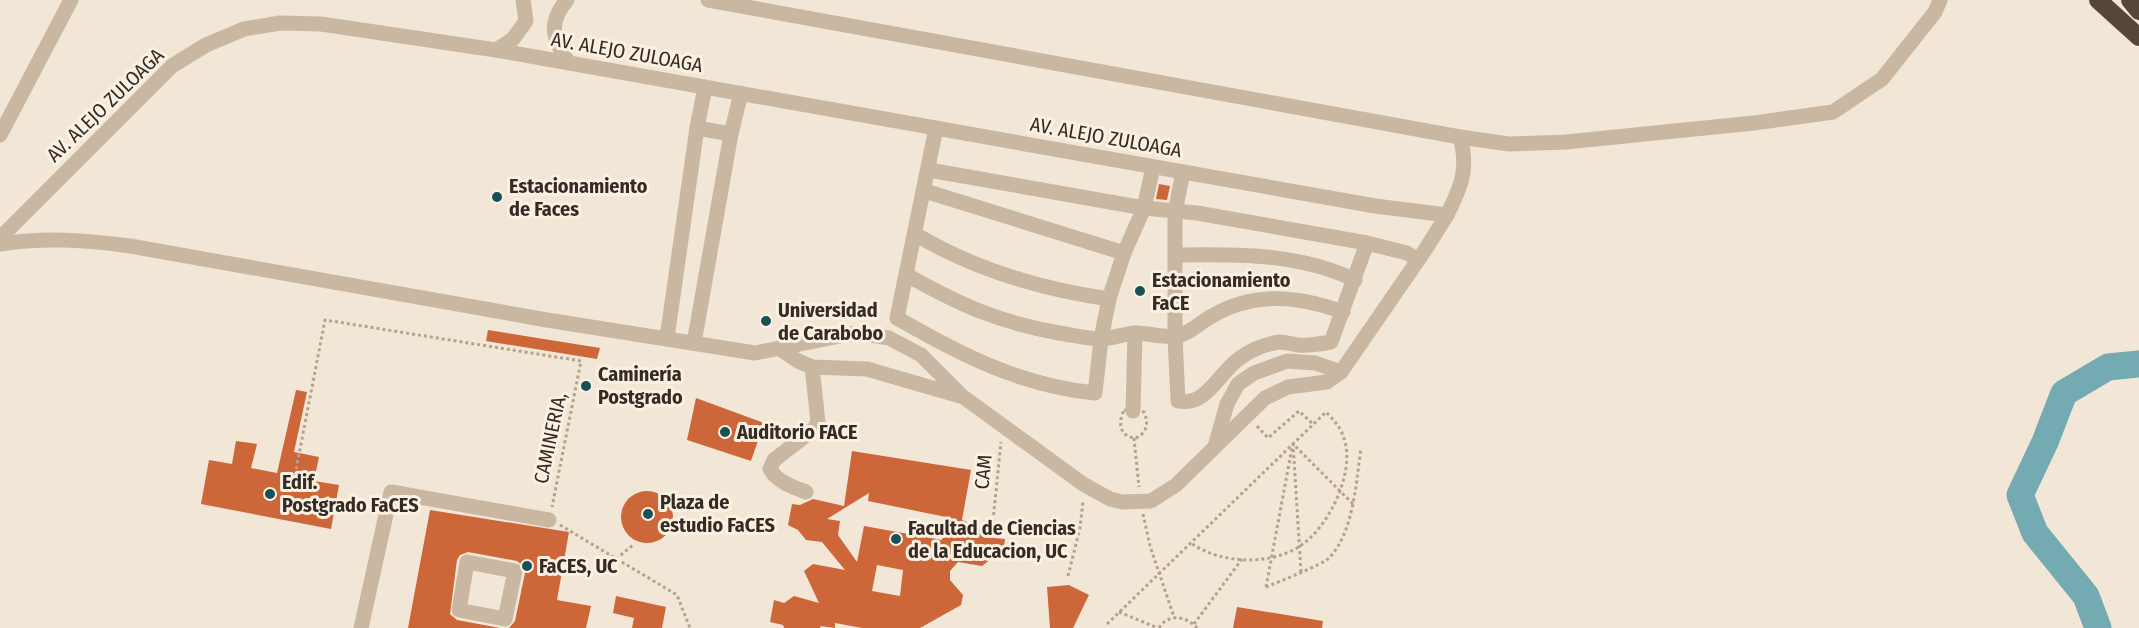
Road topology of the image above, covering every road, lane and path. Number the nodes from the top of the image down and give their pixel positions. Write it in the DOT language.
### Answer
graph roads {
  1 [pos="71,0"];
  2 [pos="523,0"];
  3 [pos="567,0"];
  4 [pos="708,0"];
  5 [pos="2098,0"];
  6 [pos="2130,0"];
  7 [pos="1938,6"];
  8 [pos="2139,11"];
  9 [pos="2139,37"];
  10 [pos="496,50"];
  11 [pos="569,63"];
  12 [pos="705,87"];
  13 [pos="741,93"];
  14 [pos="697,128"];
  15 [pos="936,128"];
  16 [pos="731,134"];
  17 [pos="0,135"];
  18 [pos="1460,137"];
  19 [pos="1153,167"];
  20 [pos="929,170"];
  21 [pos="1183,172"];
  22 [pos="925,191"];
  23 [pos="1144,208"];
  24 [pos="1175,212"];
  25 [pos="1447,215"];
  26 [pos="915,234"];
  27 [pos="0,238"];
  28 [pos="1367,243"];
  29 [pos="0,244"];
  30 [pos="1124,253"];
  31 [pos="1176,255"];
  32 [pos="1418,260"];
  33 [pos="907,275"];
  34 [pos="1354,280"];
  35 [pos="1108,299"];
  36 [pos="1343,312"];
  37 [pos="1135,333"];
  38 [pos="1175,336"];
  39 [pos="667,338"];
  40 [pos="1101,339"];
  41 [pos="694,343"];
  42 [pos="780,349"];
  43 [pos="812,367"];
  44 [pos="1341,372"];
  45 [pos="962,396"];
  46 [pos="1133,411"];
  47 [pos="1247,415"];
  48 [pos="1313,424"];
  49 [pos="1002,426"];
  50 [pos="1134,438"];
  51 [pos="1293,444"];
  52 [pos="1216,446"];
  53 [pos="1360,448"];
  54 [pos="295,475"];
  55 [pos="1083,484"];
  56 [pos="806,492"];
  57 [pos="1340,492"];
  58 [pos="1141,502"];
  59 [pos="1353,504"];
  60 [pos="550,516"];
  61 [pos="993,521"];
  62 [pos="1191,543"];
  63 [pos="633,545"];
  64 [pos="1300,546"];
  65 [pos="1271,558"];
  66 [pos="616,559"];
  67 [pos="1242,559"];
  68 [pos="515,571"];
  69 [pos="1301,572"];
  70 [pos="1159,574"];
  71 [pos="1068,576"];
  72 [pos="1119,612"];
  73 [pos="1174,617"];
  74 [pos="1107,624"];
  75 [pos="1194,624"];
  76 [pos="361,628"];
  77 [pos="690,628"];
  78 [pos="1159,628"];
  79 [pos="1197,628"];
  1 -- 17 [label="street"];
  2 -- 10 [label="street"];
  3 -- 11 [label="street"];
  4 -- 18 [label="street"];
  5 -- 9 [label="highway"];
  6 -- 8 [label="highway"];
  7 -- 18 [label="street"];
  10 -- 11 [label="street, AV. ALEJO ZULOAGA"];
  10 -- 27 [label="street, AV. ALEJO ZULOAGA"];
  11 -- 12 [label="street, AV. ALEJO ZULOAGA"];
  12 -- 13 [label="street, AV. ALEJO ZULOAGA"];
  12 -- 14 [label="street"];
  13 -- 15 [label="street, AV. ALEJO ZULOAGA"];
  13 -- 16 [label="street"];
  14 -- 16 [label="street"];
  14 -- 39 [label="street"];
  15 -- 19 [label="street, AV. ALEJO ZULOAGA"];
  15 -- 20 [label="street"];
  16 -- 41 [label="street"];
  18 -- 25 [label="street"];
  19 -- 21 [label="street, AV. ALEJO ZULOAGA"];
  19 -- 23 [label="street"];
  20 -- 22 [label="street"];
  20 -- 23 [label="street"];
  21 -- 24 [label="street"];
  21 -- 25 [label="street, AV. ALEJO ZULOAGA"];
  22 -- 26 [label="street"];
  22 -- 30 [label="street"];
  23 -- 24 [label="street"];
  23 -- 30 [label="street"];
  24 -- 28 [label="street"];
  24 -- 31 [label="street"];
  25 -- 32 [label="street"];
  26 -- 33 [label="street"];
  26 -- 35 [label="street"];
  28 -- 32 [label="street"];
  28 -- 34 [label="street"];
  29 -- 39 [label="street"];
  30 -- 35 [label="street"];
  31 -- 34 [label="street"];
  31 -- 38 [label="street"];
  32 -- 44 [label="street"];
  33 -- 40 [label="street"];
  33 -- 40 [label="street"];
  34 -- 36 [label="street"];
  35 -- 40 [label="street"];
  36 -- 38 [label="street"];
  36 -- 38 [label="street"];
  37 -- 38 [label="street"];
  37 -- 40 [label="street"];
  37 -- 46 [label="street"];
  39 -- 41 [label="street"];
  41 -- 42 [label="street"];
  42 -- 43 [label="street"];
  42 -- 45 [label="street"];
  43 -- 45 [label="street"];
  43 -- 56 [label="street"];
  44 -- 47 [label="street"];
  44 -- 52 [label="street"];
  45 -- 49 [label="street"];
  47 -- 48 [label="path"];
  47 -- 52 [label="street"];
  48 -- 51 [label="path"];
  48 -- 57 [label="path"];
  49 -- 55 [label="street"];
  49 -- 61 [label="path, CAM"];
  50 -- 58 [label="path"];
  51 -- 57 [label="path"];
  51 -- 62 [label="path"];
  51 -- 64 [label="path"];
  51 -- 65 [label="path"];
  52 -- 58 [label="street"];
  53 -- 59 [label="path"];
  54 -- 60 [label="path, CAMINERIA,"];
  55 -- 58 [label="street"];
  55 -- 71 [label="path"];
  57 -- 59 [label="path"];
  57 -- 64 [label="path"];
  58 -- 70 [label="path"];
  59 -- 69 [label="path"];
  60 -- 66 [label="path"];
  60 -- 76 [label="street"];
  62 -- 67 [label="path"];
  62 -- 70 [label="path"];
  63 -- 66 [label="path"];
  64 -- 65 [label="path"];
  64 -- 69 [label="path"];
  65 -- 67 [label="path"];
  65 -- 69 [label="path"];
  66 -- 77 [label="path"];
  67 -- 75 [label="path"];
  68 -- 68 [label="street"];
  70 -- 72 [label="path"];
  70 -- 73 [label="path"];
  72 -- 74 [label="path"];
  72 -- 78 [label="path"];
  73 -- 75 [label="path"];
  73 -- 78 [label="path"];
  75 -- 79 [label="path"];
}
